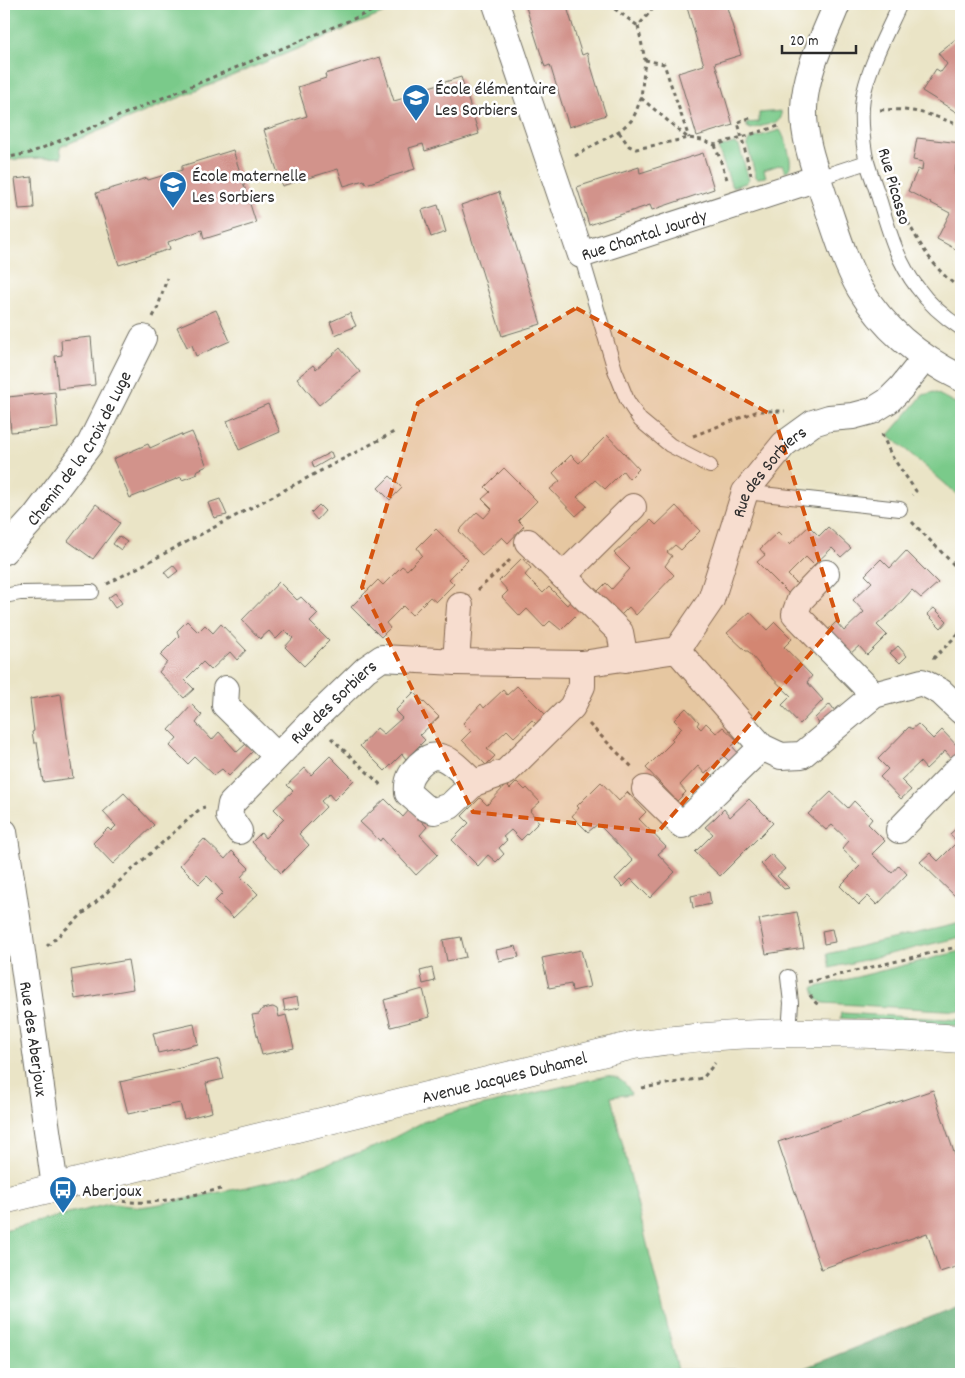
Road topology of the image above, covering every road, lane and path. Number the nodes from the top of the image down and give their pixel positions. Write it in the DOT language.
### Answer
graph roads {
  1 [pos="389,4"];
  2 [pos="496,4"];
  3 [pos="608,4"];
  4 [pos="657,4"];
  5 [pos="838,4"];
  6 [pos="900,4"];
  7 [pos="638,26"];
  8 [pos="645,60"];
  9 [pos="641,98"];
  10 [pos="862,112"];
  11 [pos="750,118"];
  12 [pos="784,124"];
  13 [pos="961,126"];
  14 [pos="619,131"];
  15 [pos="741,137"];
  16 [pos="689,138"];
  17 [pos="715,145"];
  18 [pos="574,157"];
  19 [pos="4,158"];
  20 [pos="867,162"];
  21 [pos="818,178"];
  22 [pos="753,182"];
  23 [pos="730,190"];
  24 [pos="885,219"];
  25 [pos="580,255"];
  26 [pos="167,278"];
  27 [pos="961,289"];
  28 [pos="961,328"];
  29 [pos="143,338"];
  30 [pos="925,358"];
  31 [pos="961,378"];
  32 [pos="872,411"];
  33 [pos="813,423"];
  34 [pos="394,432"];
  35 [pos="670,445"];
  36 [pos="710,466"];
  37 [pos="745,492"];
  38 [pos="633,507"];
  39 [pos="900,509"];
  40 [pos="528,542"];
  41 [pos="4,551"];
  42 [pos="961,572"];
  43 [pos="826,574"];
  44 [pos="563,576"];
  45 [pos="92,592"];
  46 [pos="4,596"];
  47 [pos="460,606"];
  48 [pos="961,631"];
  49 [pos="678,650"];
  50 [pos="625,659"];
  51 [pos="456,662"];
  52 [pos="582,664"];
  53 [pos="922,682"];
  54 [pos="226,690"];
  55 [pos="874,695"];
  56 [pos="572,707"];
  57 [pos="961,711"];
  58 [pos="312,721"];
  59 [pos="762,746"];
  60 [pos="277,756"];
  61 [pos="961,766"];
  62 [pos="474,783"];
  63 [pos="645,789"];
  64 [pos="408,794"];
  65 [pos="231,804"];
  66 [pos="899,830"];
  67 [pos="239,831"];
  68 [pos="4,832"];
  69 [pos="961,946"];
  70 [pos="24,962"];
  71 [pos="789,981"];
  72 [pos="789,1033"];
  73 [pos="961,1040"];
  74 [pos="55,1187"];
  75 [pos="221,1189"];
  76 [pos="4,1200"];
  77 [pos="107,1201"];
  1 -- 19 [label="path"];
  2 -- 25 [label="street, Rue Chantal Jourdy"];
  3 -- 7 [label="path"];
  4 -- 7 [label="path"];
  5 -- 21 [label="street"];
  6 -- 10 [label="lane, Rue Picasso"];
  7 -- 8 [label="path"];
  8 -- 9 [label="path"];
  8 -- 16 [label="path"];
  9 -- 14 [label="path"];
  9 -- 16 [label="path"];
  10 -- 13 [label="path"];
  10 -- 20 [label="lane, Rue Picasso"];
  11 -- 15 [label="path"];
  12 -- 15 [label="path"];
  14 -- 16 [label="path"];
  14 -- 18 [label="path"];
  15 -- 17 [label="path"];
  15 -- 22 [label="path"];
  16 -- 17 [label="path"];
  17 -- 23 [label="path"];
  20 -- 21 [label="lane"];
  20 -- 24 [label="lane, Rue Picasso"];
  21 -- 25 [label="street, Rue Chantal Jourdy"];
  21 -- 30 [label="street"];
  24 -- 27 [label="path"];
  24 -- 28 [label="lane, Rue Picasso"];
  25 -- 35 [label="lane"];
  26 -- 29 [label="path"];
  29 -- 41 [label="street, Chemin de la Croix de Luge"];
  30 -- 31 [label="street"];
  30 -- 32 [label="street, Rue des Sorbiers"];
  32 -- 33 [label="street, Rue des Sorbiers"];
  32 -- 39 [label="path"];
  33 -- 35 [label="path"];
  33 -- 37 [label="street, Rue des Sorbiers"];
  34 -- 45 [label="path"];
  35 -- 36 [label="lane"];
  37 -- 39 [label="lane"];
  37 -- 49 [label="street, Rue des Sorbiers"];
  38 -- 44 [label="street"];
  39 -- 42 [label="path"];
  40 -- 44 [label="street"];
  40 -- 47 [label="path"];
  43 -- 55 [label="street"];
  44 -- 50 [label="street"];
  45 -- 46 [label="lane"];
  47 -- 51 [label="street"];
  48 -- 53 [label="path"];
  49 -- 50 [label="street, Rue des Sorbiers"];
  49 -- 59 [label="street"];
  50 -- 52 [label="street, Rue des Sorbiers"];
  51 -- 52 [label="street, Rue des Sorbiers"];
  51 -- 58 [label="street, Rue des Sorbiers"];
  52 -- 56 [label="street"];
  53 -- 55 [label="street"];
  53 -- 57 [label="street"];
  54 -- 60 [label="street"];
  55 -- 59 [label="street"];
  56 -- 62 [label="street"];
  56 -- 63 [label="path"];
  58 -- 60 [label="street, Rue des Sorbiers"];
  58 -- 64 [label="path"];
  59 -- 63 [label="street"];
  60 -- 65 [label="street, Rue des Sorbiers"];
  61 -- 66 [label="street"];
  62 -- 64 [label="street"];
  62 -- 64 [label="street"];
  65 -- 67 [label="street"];
  65 -- 70 [label="path"];
  68 -- 70 [label="street, Rue des Aberjoux"];
  69 -- 71 [label="path"];
  70 -- 74 [label="street, Rue des Aberjoux"];
  71 -- 72 [label="lane"];
  72 -- 73 [label="main road, Avenue Jacques Duhamel"];
  72 -- 74 [label="main road, Avenue Jacques Duhamel"];
  74 -- 76 [label="main road, Avenue Jacques Duhamel"];
  75 -- 77 [label="path"];
}
